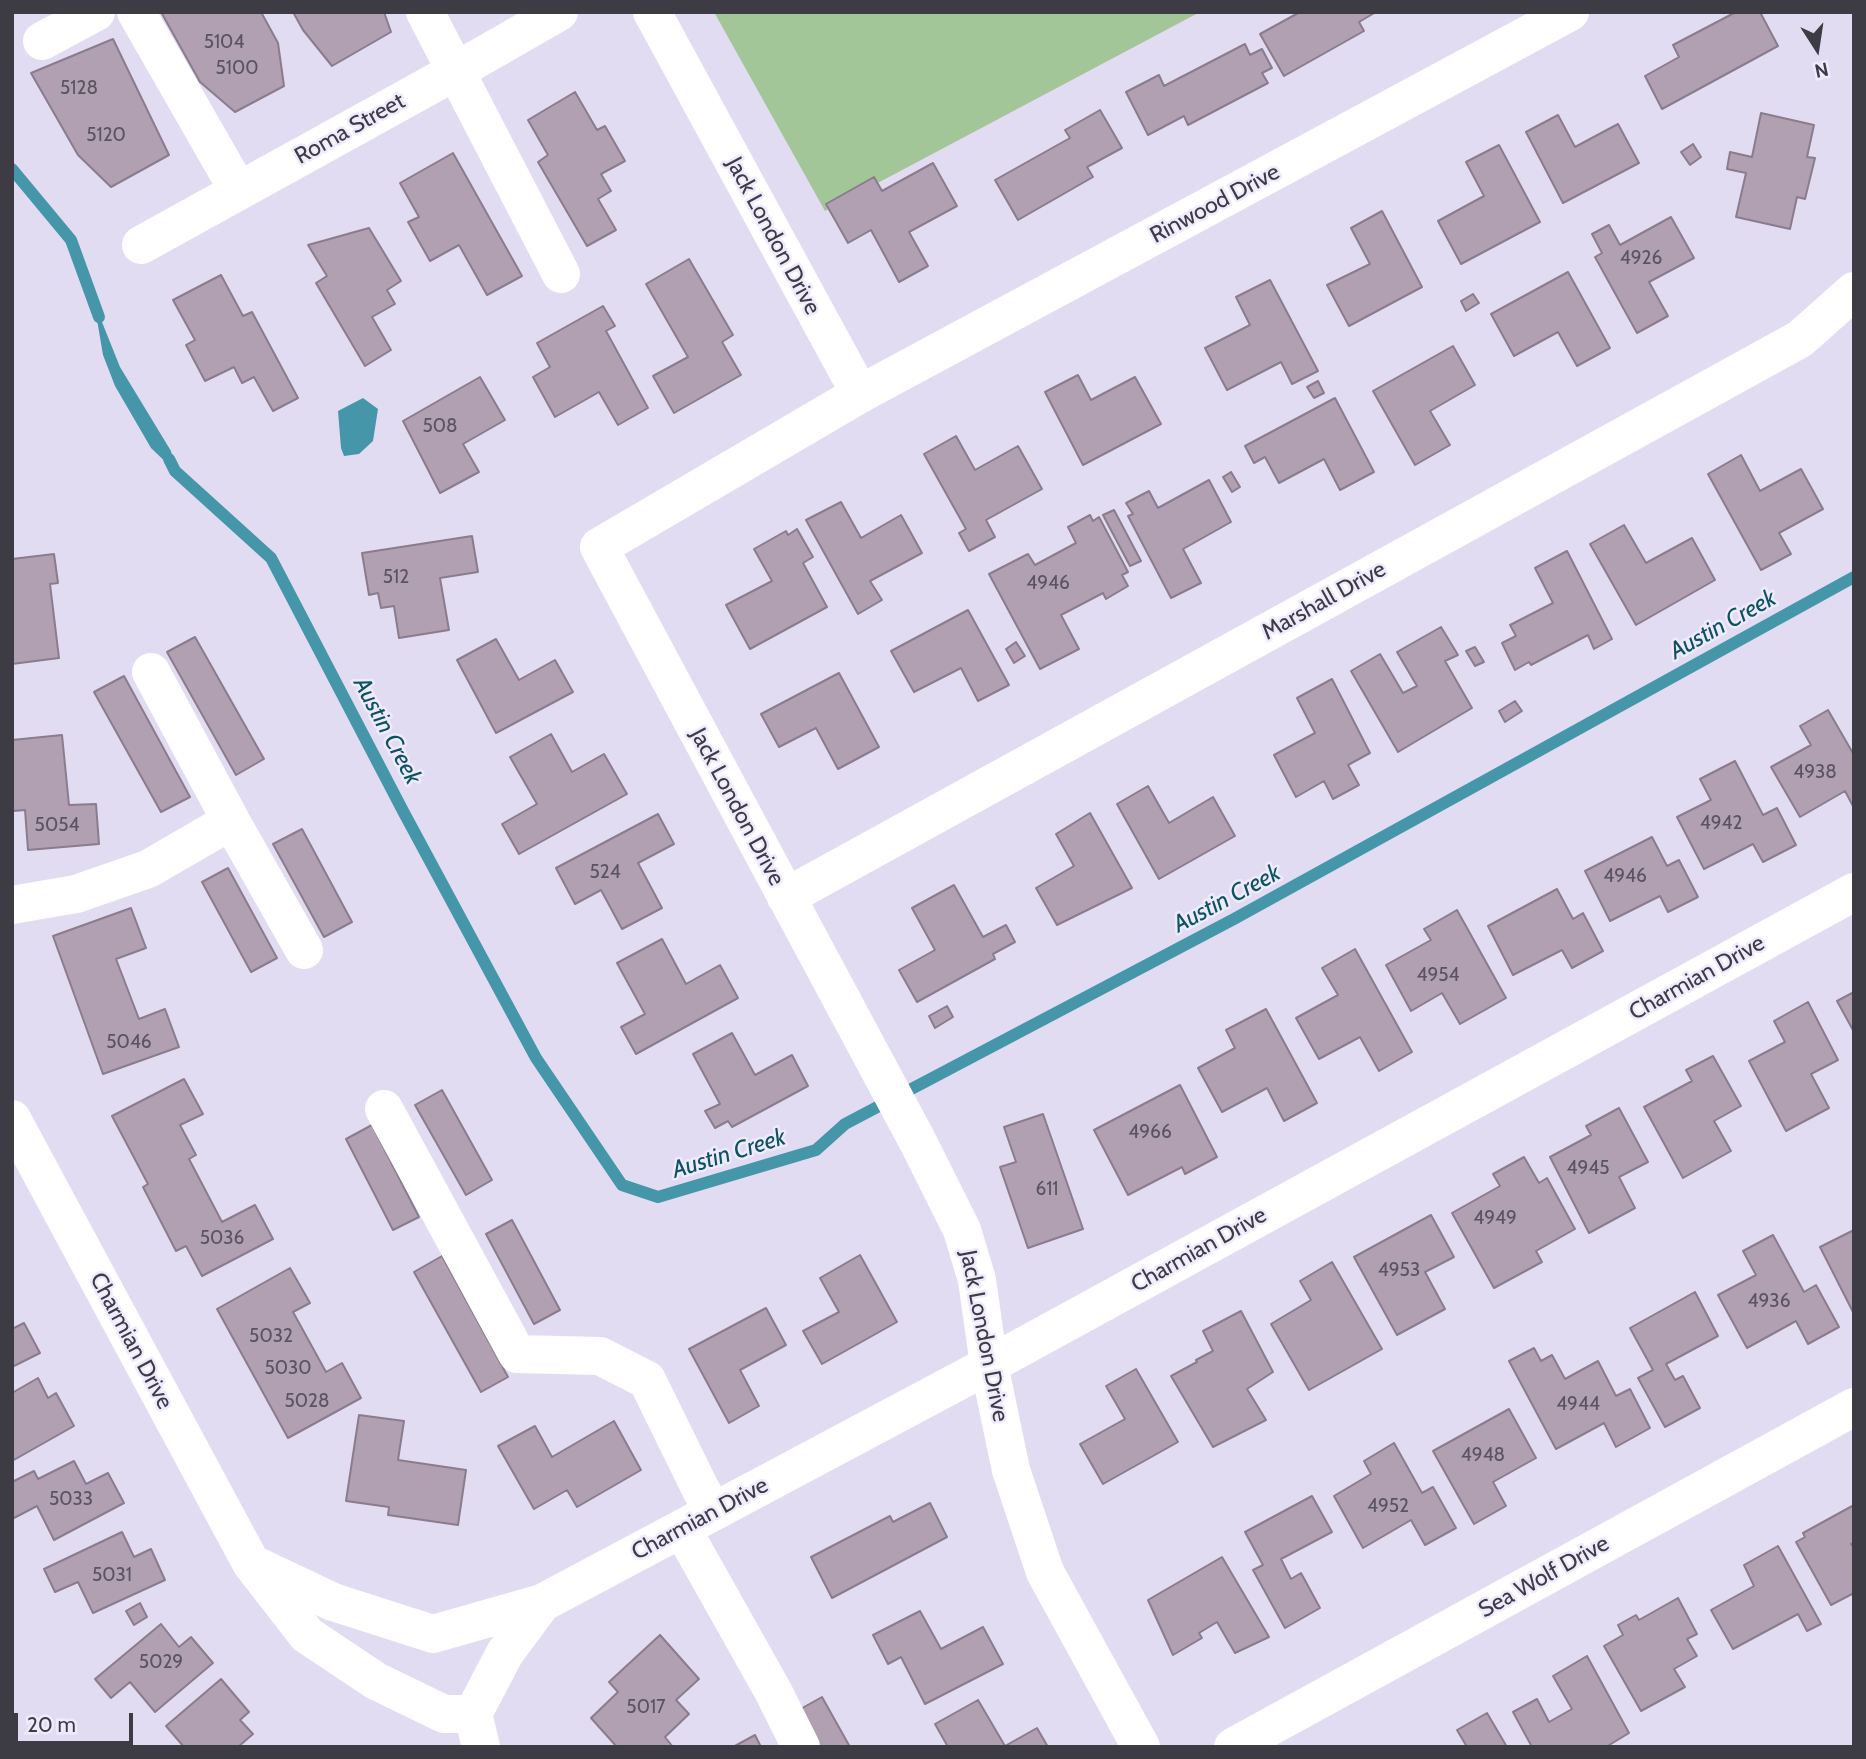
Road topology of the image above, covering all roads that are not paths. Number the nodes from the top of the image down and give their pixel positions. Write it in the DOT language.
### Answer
graph roads {
  1 [pos="96,12"];
  2 [pos="136,12"];
  3 [pos="425,12"];
  4 [pos="558,12"];
  5 [pos="652,12"];
  6 [pos="1570,12"];
  7 [pos="42,41"];
  8 [pos="456,71"];
  9 [pos="238,190"];
  10 [pos="141,245"];
  11 [pos="561,274"];
  12 [pos="1854,291"];
  13 [pos="860,394"];
  14 [pos="151,672"];
  15 [pos="231,821"];
  16 [pos="1854,892"];
  17 [pos="786,897"];
  18 [pos="12,905"];
  19 [pos="304,950"];
  20 [pos="384,1109"];
  21 [pos="12,1119"];
  22 [pos="989,1365"];
  23 [pos="1854,1407"];
  24 [pos="698,1520"];
  25 [pos="251,1563"];
  26 [pos="542,1603"];
  27 [pos="477,1731"];
  28 [pos="801,1747"];
  29 [pos="1141,1747"];
  30 [pos="1233,1747"];
  1 -- 7 [label="street"];
  2 -- 9 [label="street"];
  3 -- 8 [label="street"];
  4 -- 8 [label="street, Roma Street"];
  5 -- 13 [label="street, Jack London Drive"];
  6 -- 13 [label="street, Rinwood Drive"];
  8 -- 9 [label="street, Roma Street"];
  8 -- 11 [label="street"];
  9 -- 10 [label="street, Roma Street"];
  12 -- 17 [label="street, Marshall Drive"];
  13 -- 17 [label="street, Jack London Drive"];
  14 -- 15 [label="street"];
  15 -- 18 [label="street"];
  15 -- 19 [label="street"];
  16 -- 22 [label="street, Charmian Drive"];
  17 -- 22 [label="street, Jack London Drive"];
  20 -- 24 [label="street"];
  21 -- 25 [label="street, Charmian Drive"];
  22 -- 24 [label="street, Charmian Drive"];
  22 -- 29 [label="street, Jack London Drive"];
  23 -- 30 [label="street, Sea Wolf Drive"];
  24 -- 26 [label="street, Charmian Drive"];
  24 -- 28 [label="street"];
  25 -- 26 [label="street, Charmian Drive"];
  25 -- 27 [label="street, Charmian Drive"];
  26 -- 27 [label="street, Charmian Drive"];
}
